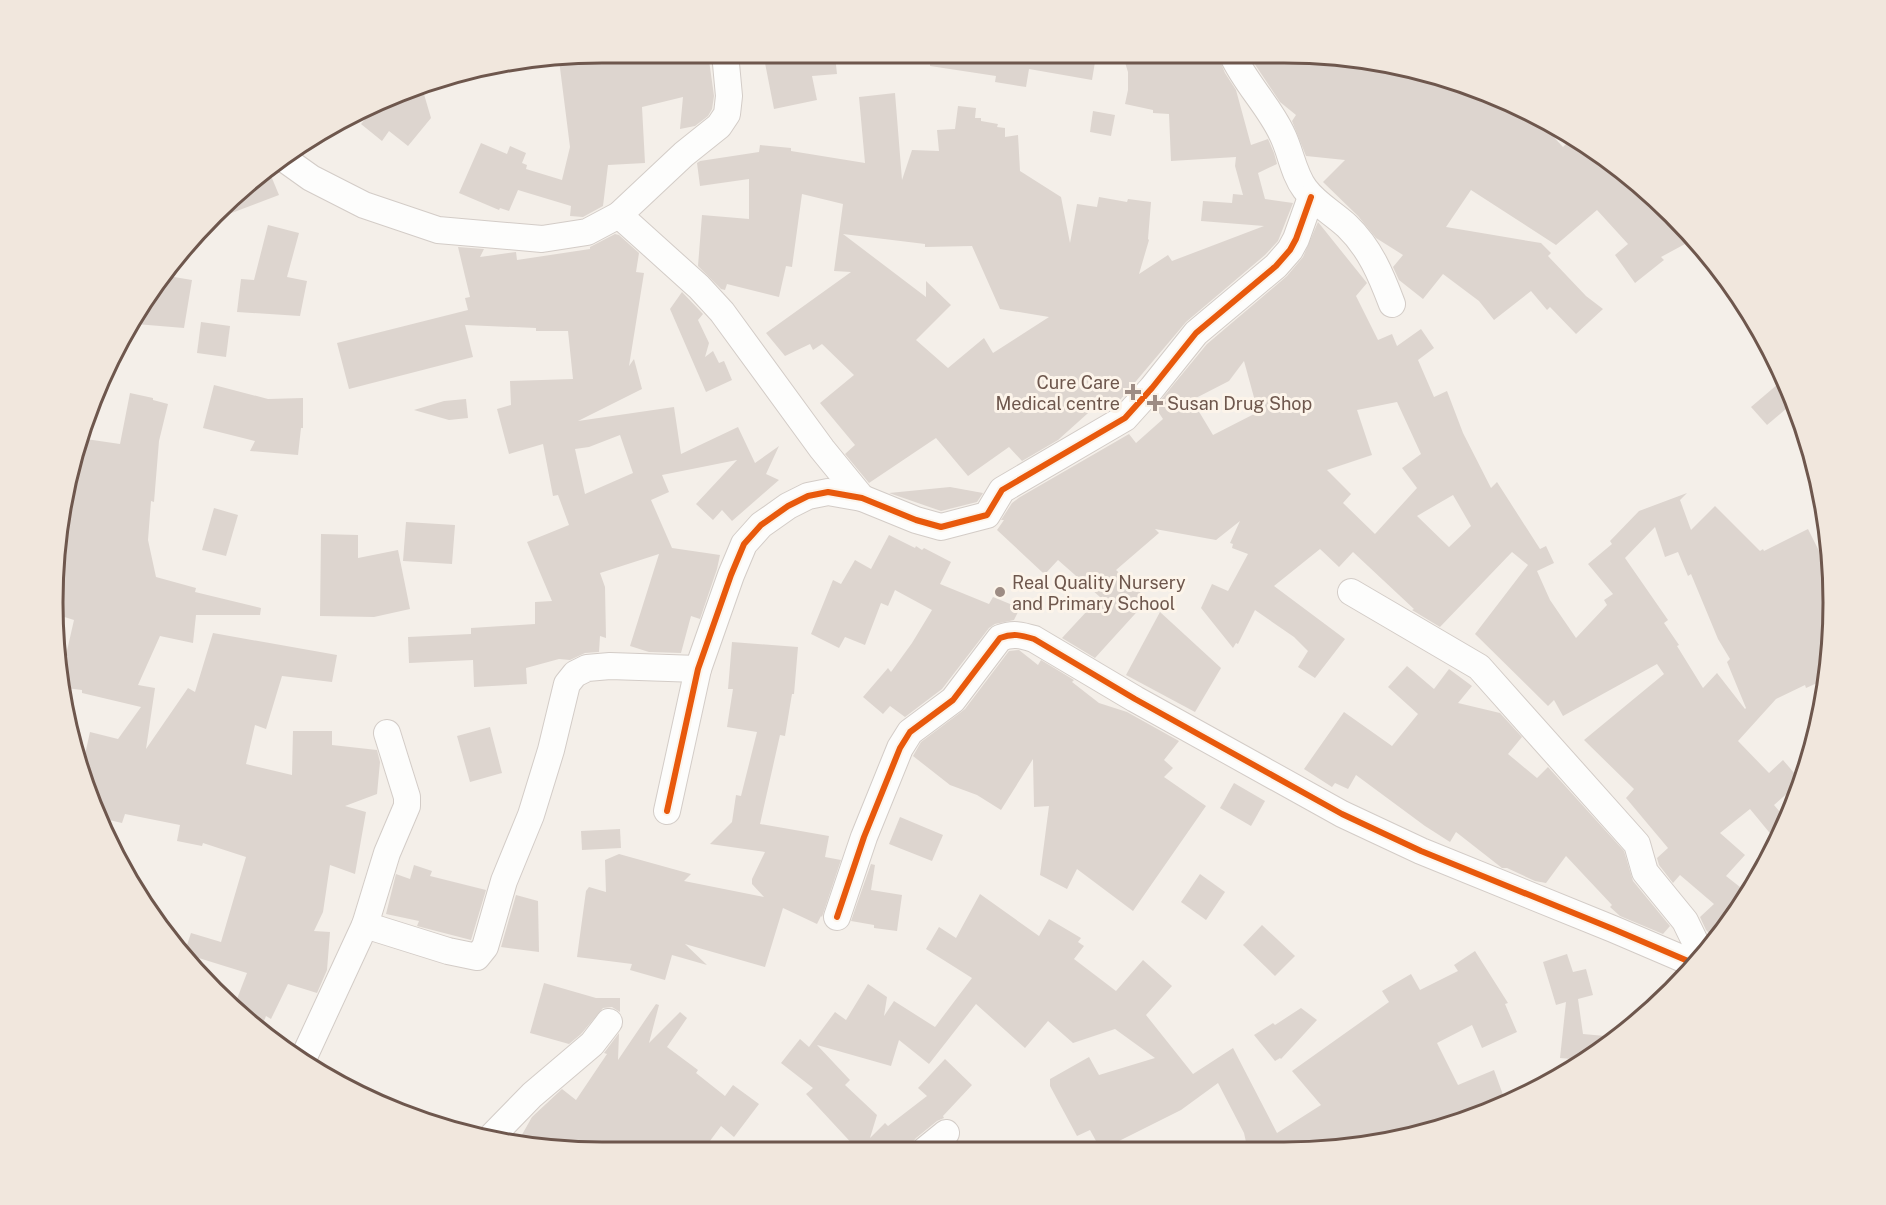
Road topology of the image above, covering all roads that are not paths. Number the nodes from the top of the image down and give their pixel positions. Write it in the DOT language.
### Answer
graph roads {
  1 [pos="726,63"];
  2 [pos="1236,63"];
  3 [pos="290,163"];
  4 [pos="1311,196"];
  5 [pos="619,215"];
  6 [pos="1392,304"];
  7 [pos="862,498"];
  8 [pos="1351,592"];
  9 [pos="698,669"];
  10 [pos="387,733"];
  11 [pos="667,811"];
  12 [pos="837,917"];
  13 [pos="365,925"];
  14 [pos="1698,948"];
  15 [pos="1687,960"];
  16 [pos="609,1022"];
  17 [pos="306,1053"];
  18 [pos="496,1132"];
  19 [pos="946,1133"];
  20 [pos="935,1142"];
  1 -- 5 [label="street"];
  2 -- 4 [label="street"];
  3 -- 5 [label="street"];
  4 -- 6 [label="street"];
  4 -- 7 [label="street"];
  5 -- 7 [label="street"];
  7 -- 9 [label="street"];
  8 -- 14 [label="street"];
  9 -- 11 [label="street"];
  9 -- 13 [label="street"];
  10 -- 13 [label="street"];
  12 -- 15 [label="street"];
  13 -- 17 [label="street"];
  16 -- 18 [label="street"];
  19 -- 20 [label="street"];
}
